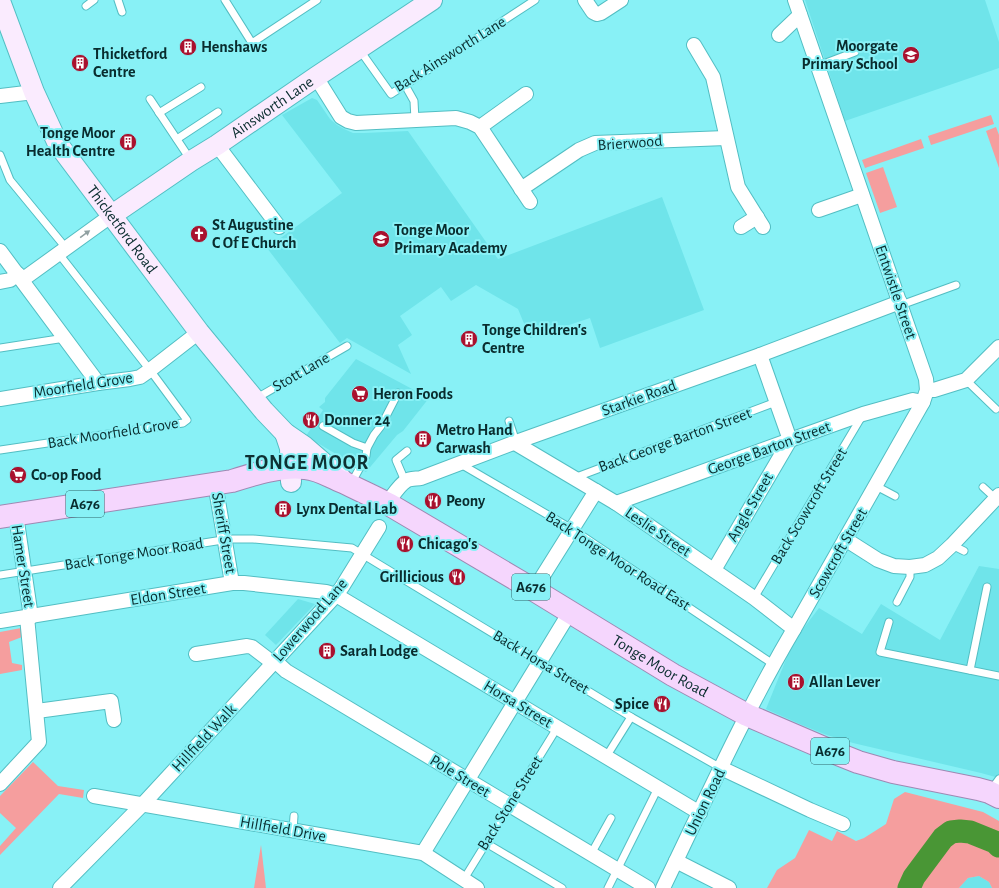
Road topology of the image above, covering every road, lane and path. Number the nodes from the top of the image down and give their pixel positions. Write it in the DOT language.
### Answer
graph roads {
  1 [pos="94,0"];
  2 [pos="118,0"];
  3 [pos="225,0"];
  4 [pos="317,0"];
  5 [pos="431,0"];
  6 [pos="535,0"];
  7 [pos="584,0"];
  8 [pos="621,0"];
  9 [pos="794,0"];
  10 [pos="0,1"];
  11 [pos="86,6"];
  12 [pos="122,12"];
  13 [pos="800,15"];
  14 [pos="780,35"];
  15 [pos="694,45"];
  16 [pos="358,49"];
  17 [pos="855,52"];
  18 [pos="818,66"];
  19 [pos="316,77"];
  20 [pos="405,86"];
  21 [pos="201,88"];
  22 [pos="34,92"];
  23 [pos="526,94"];
  24 [pos="0,96"];
  25 [pos="150,99"];
  26 [pos="218,112"];
  27 [pos="159,113"];
  28 [pos="415,120"];
  29 [pos="480,127"];
  30 [pos="726,138"];
  31 [pos="177,139"];
  32 [pos="217,145"];
  33 [pos="0,155"];
  34 [pos="191,161"];
  35 [pos="521,189"];
  36 [pos="862,195"];
  37 [pos="530,202"];
  38 [pos="819,210"];
  39 [pos="112,215"];
  40 [pos="279,227"];
  41 [pos="741,227"];
  42 [pos="0,251"];
  43 [pos="63,251"];
  44 [pos="20,277"];
  45 [pos="0,282"];
  46 [pos="956,285"];
  47 [pos="900,304"];
  48 [pos="200,332"];
  49 [pos="65,338"];
  50 [pos="347,346"];
  51 [pos="999,347"];
  52 [pos="0,348"];
  53 [pos="760,354"];
  54 [pos="150,370"];
  55 [pos="966,380"];
  56 [pos="98,383"];
  57 [pos="398,393"];
  58 [pos="925,396"];
  59 [pos="0,399"];
  60 [pos="254,399"];
  61 [pos="776,402"];
  62 [pos="996,409"];
  63 [pos="863,414"];
  64 [pos="509,421"];
  65 [pos="323,426"];
  66 [pos="285,433"];
  67 [pos="790,440"];
  68 [pos="516,442"];
  69 [pos="367,448"];
  70 [pos="0,450"];
  71 [pos="407,451"];
  72 [pos="459,463"];
  73 [pos="291,475"];
  74 [pos="574,478"];
  75 [pos="405,481"];
  76 [pos="224,482"];
  77 [pos="347,484"];
  78 [pos="876,486"];
  79 [pos="983,487"];
  80 [pos="596,492"];
  81 [pos="895,496"];
  82 [pos="996,500"];
  83 [pos="387,503"];
  84 [pos="616,503"];
  85 [pos="8,516"];
  86 [pos="379,527"];
  87 [pos="572,529"];
  88 [pos="845,539"];
  89 [pos="225,540"];
  90 [pos="362,555"];
  91 [pos="910,567"];
  92 [pos="714,570"];
  93 [pos="24,571"];
  94 [pos="0,575"];
  95 [pos="232,583"];
  96 [pos="987,587"];
  97 [pos="534,590"];
  98 [pos="336,595"];
  99 [pos="754,598"];
  100 [pos="898,602"];
  101 [pos="570,612"];
  102 [pos="29,617"];
  103 [pos="0,621"];
  104 [pos="890,622"];
  105 [pos="794,629"];
  106 [pos="196,654"];
  107 [pos="540,662"];
  108 [pos="773,664"];
  109 [pos="271,665"];
  110 [pos="970,670"];
  111 [pos="999,676"];
  112 [pos="515,702"];
  113 [pos="36,711"];
  114 [pos="747,715"];
  115 [pos="631,717"];
  116 [pos="114,720"];
  117 [pos="557,728"];
  118 [pos="606,757"];
  119 [pos="721,768"];
  120 [pos="467,780"];
  121 [pos="0,784"];
  122 [pos="658,788"];
  123 [pos="996,789"];
  124 [pos="94,796"];
  125 [pos="143,804"];
  126 [pos="509,805"];
  127 [pos="700,813"];
  128 [pos="294,816"];
  129 [pos="611,818"];
  130 [pos="834,824"];
  131 [pos="293,830"];
  132 [pos="486,843"];
  133 [pos="423,853"];
  134 [pos="591,854"];
  135 [pos="676,862"];
  136 [pos="617,870"];
  137 [pos="464,879"];
  138 [pos="60,888"];
  139 [pos="477,888"];
  140 [pos="562,888"];
  141 [pos="608,888"];
  142 [pos="648,888"];
  143 [pos="663,888"];
  144 [pos="729,888"];
  1 -- 11 [label="lane"];
  2 -- 12 [label="lane"];
  3 -- 4 [label="lane"];
  5 -- 16 [label="main road, Ainsworth Lane"];
  6 -- 20 [label="lane, Back Ainsworth Lane"];
  7 -- 8 [label="street"];
  9 -- 13 [label="street, Entwistle Street"];
  10 -- 22 [label="main road, Thicketford Road"];
  13 -- 14 [label="street"];
  13 -- 18 [label="street, Entwistle Street"];
  15 -- 30 [label="street"];
  16 -- 19 [label="main road, Ainsworth Lane"];
  16 -- 20 [label="lane, Back Ainsworth Lane"];
  17 -- 18 [label="lane"];
  18 -- 36 [label="street, Entwistle Street"];
  19 -- 28 [label="street"];
  19 -- 32 [label="main road, Ainsworth Lane"];
  20 -- 28 [label="lane"];
  21 -- 27 [label="lane"];
  22 -- 24 [label="street"];
  22 -- 39 [label="main road, Thicketford Road"];
  23 -- 29 [label="street"];
  25 -- 27 [label="lane"];
  26 -- 31 [label="lane"];
  27 -- 31 [label="lane"];
  28 -- 29 [label="street"];
  29 -- 35 [label="street"];
  30 -- 35 [label="street, Brierwood"];
  30 -- 41 [label="street"];
  31 -- 34 [label="lane"];
  32 -- 34 [label="main road, Ainsworth Lane"];
  32 -- 40 [label="street"];
  33 -- 43 [label="lane"];
  34 -- 39 [label="main road, Ainsworth Lane"];
  35 -- 37 [label="street"];
  36 -- 38 [label="street"];
  36 -- 47 [label="street, Entwistle Street"];
  43 -- 39 [label="street, one-way"];
  39 -- 48 [label="main road, Thicketford Road"];
  42 -- 44 [label="street"];
  43 -- 44 [label="street"];
  43 -- 54 [label="lane"];
  44 -- 45 [label="street"];
  44 -- 49 [label="street"];
  46 -- 47 [label="lane"];
  47 -- 53 [label="street, Starkie Road"];
  47 -- 58 [label="street, Entwistle Street"];
  48 -- 54 [label="street, Moorfield Grove"];
  48 -- 60 [label="main road, Thicketford Road"];
  49 -- 52 [label="lane"];
  49 -- 56 [label="street"];
  50 -- 60 [label="lane, Stott Lane"];
  51 -- 55 [label="street"];
  53 -- 61 [label="street"];
  53 -- 68 [label="street, Starkie Road"];
  54 -- 56 [label="street, Moorfield Grove"];
  54 -- 70 [label="lane, Back Moorfield Grove"];
  55 -- 58 [label="street, George Barton Street"];
  55 -- 62 [label="lane"];
  56 -- 59 [label="street, Moorfield Grove"];
  57 -- 69 [label="lane"];
  58 -- 63 [label="street, George Barton Street"];
  58 -- 78 [label="street, Scowcroft Street"];
  60 -- 66 [label="main road, Thicketford Road"];
  61 -- 67 [label="street"];
  61 -- 74 [label="lane, Back George Barton Street"];
  63 -- 67 [label="street, George Barton Street"];
  63 -- 99 [label="lane, Back Scowcroft Street"];
  64 -- 68 [label="lane"];
  65 -- 69 [label="lane"];
  66 -- 73 [label="main road, Thicketford Road"];
  66 -- 77 [label="main road, Thicketford Road"];
  67 -- 84 [label="street, George Barton Street"];
  67 -- 92 [label="street, Angle Street"];
  68 -- 72 [label="street, Starkie Road"];
  68 -- 74 [label="street, Leslie Street"];
  69 -- 77 [label="lane"];
  71 -- 75 [label="lane"];
  72 -- 75 [label="street, Starkie Road"];
  72 -- 87 [label="lane, Back Tonge Moor Road East"];
  73 -- 76 [label="main road, Tonge Moor Road / A676"];
  73 -- 77 [label="main road, Tonge Moor Road / A676"];
  74 -- 80 [label="street, Leslie Street"];
  75 -- 83 [label="street"];
  76 -- 85 [label="main road, Tonge Moor Road / A676"];
  76 -- 89 [label="street, Sheriff Street"];
  77 -- 83 [label="main road, Tonge Moor Road / A676"];
  78 -- 81 [label="lane"];
  78 -- 88 [label="street, Scowcroft Street"];
  79 -- 82 [label="lane"];
  80 -- 84 [label="street, Leslie Street"];
  80 -- 87 [label="street"];
  82 -- 91 [label="street"];
  83 -- 97 [label="main road, Tonge Moor Road / A676"];
  84 -- 92 [label="street, Leslie Street"];
  85 -- 93 [label="street, Hamer Street"];
  86 -- 90 [label="street, Lowerwood Lane"];
  87 -- 97 [label="street"];
  87 -- 108 [label="lane, Back Tonge Moor Road East"];
  88 -- 91 [label="street"];
  88 -- 105 [label="street, Scowcroft Street"];
  89 -- 90 [label="lane, Back Tonge Moor Road"];
  89 -- 93 [label="lane, Back Tonge Moor Road"];
  89 -- 95 [label="street, Sheriff Street"];
  90 -- 98 [label="street, Lowerwood Lane"];
  90 -- 107 [label="lane, Back Horsa Street"];
  91 -- 100 [label="lane"];
  92 -- 99 [label="street, Leslie Street"];
  93 -- 94 [label="lane, Back Tonge Moor Road"];
  93 -- 102 [label="street, Hamer Street"];
  95 -- 98 [label="street, Eldon Street"];
  95 -- 102 [label="street, Eldon Street"];
  96 -- 110 [label="lane"];
  97 -- 101 [label="main road, Tonge Moor Road / A676"];
  98 -- 109 [label="street, Lowerwood Lane"];
  98 -- 112 [label="street, Horsa Street"];
  99 -- 105 [label="street, Leslie Street"];
  101 -- 107 [label="street"];
  101 -- 114 [label="main road, Tonge Moor Road / A676"];
  102 -- 103 [label="street, Eldon Street"];
  102 -- 113 [label="street, Hamer Street"];
  104 -- 110 [label="lane"];
  105 -- 108 [label="street, Scowcroft Street"];
  106 -- 109 [label="street, Pole Street"];
  107 -- 112 [label="street"];
  107 -- 115 [label="lane, Back Horsa Street"];
  108 -- 114 [label="street, Scowcroft Street"];
  109 -- 120 [label="street, Pole Street"];
  109 -- 125 [label="street, Hillfield Walk"];
  110 -- 111 [label="lane"];
  112 -- 117 [label="street, Horsa Street"];
  112 -- 120 [label="street"];
  113 -- 116 [label="street"];
  113 -- 121 [label="street, Hamer Street"];
  114 -- 119 [label="street, Union Road"];
  114 -- 123 [label="main road, Tonge Moor Road / A676"];
  115 -- 118 [label="lane"];
  115 -- 119 [label="lane, Back Horsa Street"];
  117 -- 118 [label="street, Horsa Street"];
  117 -- 126 [label="lane, Back Stone Street"];
  118 -- 122 [label="street, Horsa Street"];
  119 -- 127 [label="street, Union Road"];
  119 -- 130 [label="street"];
  120 -- 126 [label="street, Pole Street"];
  120 -- 133 [label="street"];
  122 -- 127 [label="street, Horsa Street"];
  122 -- 136 [label="lane"];
  124 -- 125 [label="street, Hillfield Drive"];
  125 -- 131 [label="street, Hillfield Drive"];
  125 -- 138 [label="street"];
  126 -- 132 [label="lane, Back Stone Street"];
  126 -- 134 [label="street, Pole Street"];
  127 -- 135 [label="street, Union Road"];
  128 -- 131 [label="lane"];
  129 -- 134 [label="lane"];
  131 -- 133 [label="street, Hillfield Drive"];
  132 -- 137 [label="lane, Back Stone Street"];
  132 -- 140 [label="lane"];
  133 -- 137 [label="street"];
  134 -- 136 [label="street, Pole Street"];
  135 -- 143 [label="street, Union Road"];
  135 -- 144 [label="street"];
  136 -- 141 [label="lane"];
  136 -- 142 [label="street, Pole Street"];
  137 -- 139 [label="street"];
}
